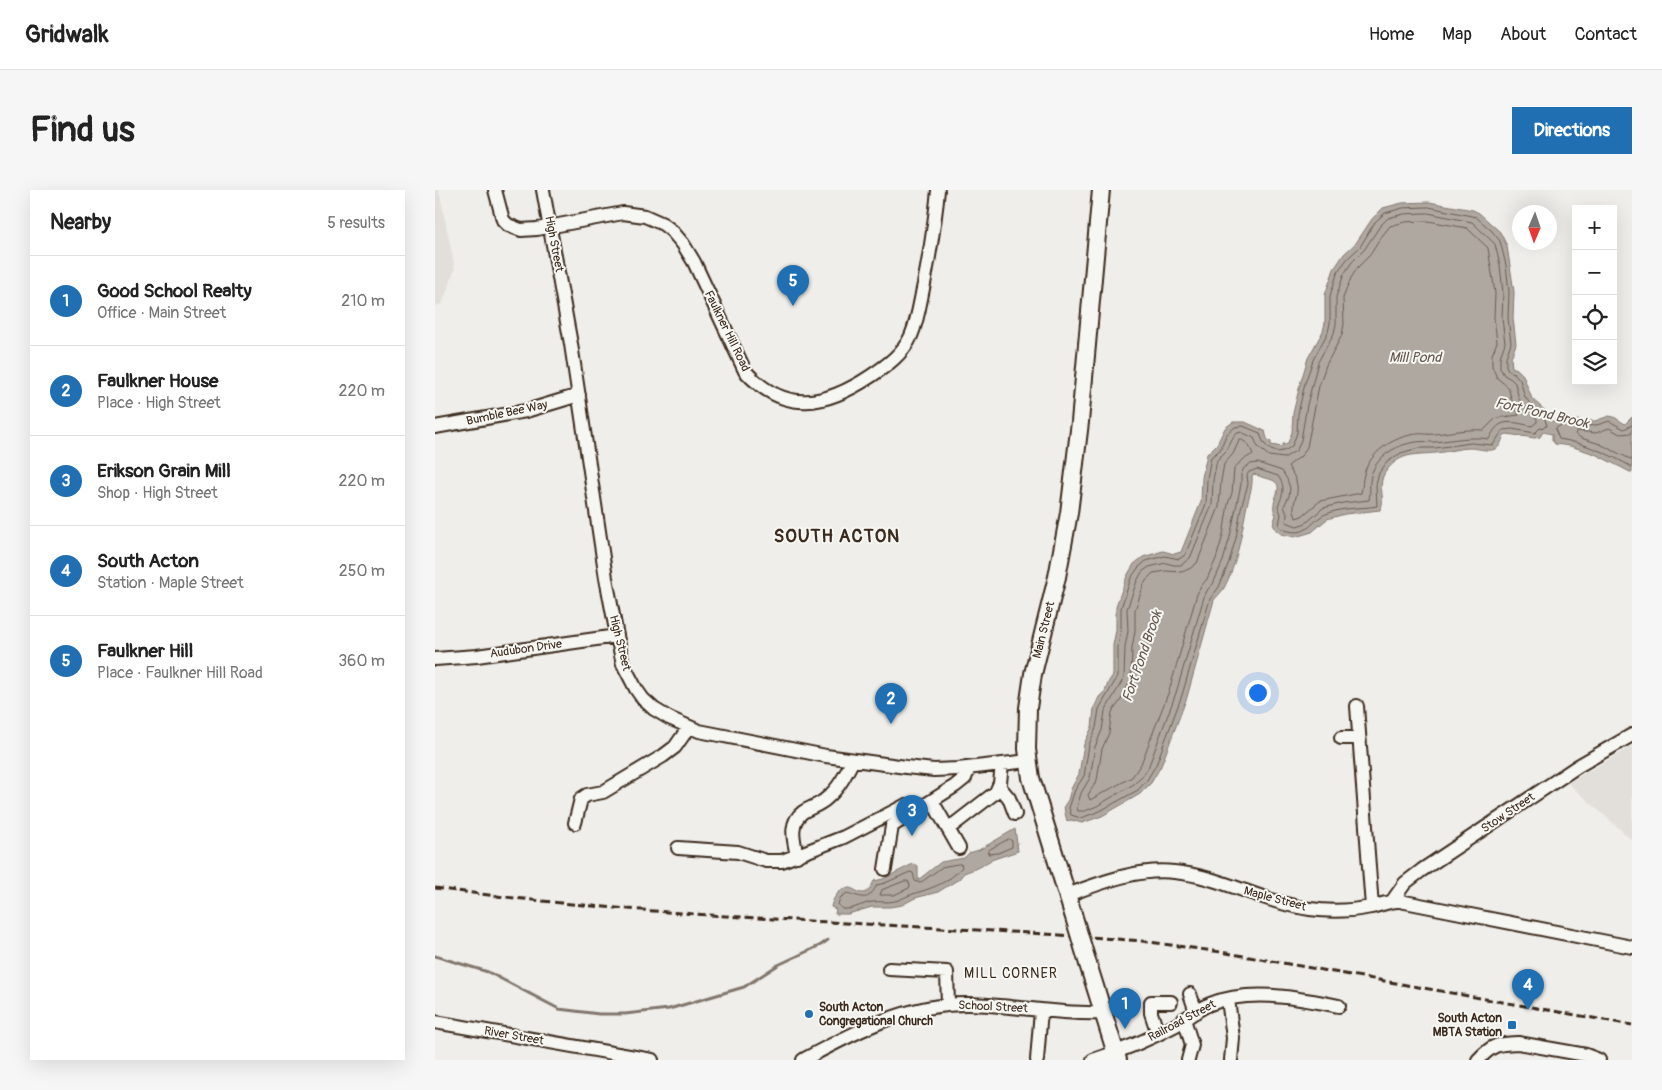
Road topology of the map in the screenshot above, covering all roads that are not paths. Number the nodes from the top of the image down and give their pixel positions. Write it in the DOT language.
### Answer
graph roads {
  1 [pos="495,190"];
  2 [pos="543,190"];
  3 [pos="937,190"];
  4 [pos="1101,190"];
  5 [pos="550,225"];
  6 [pos="579,395"];
  7 [pos="435,427"];
  8 [pos="617,636"];
  9 [pos="435,659"];
  10 [pos="1357,706"];
  11 [pos="689,727"];
  12 [pos="1632,735"];
  13 [pos="1341,738"];
  14 [pos="1359,738"];
  15 [pos="853,760"];
  16 [pos="1028,761"];
  17 [pos="1001,764"];
  18 [pos="969,768"];
  19 [pos="999,786"];
  20 [pos="932,801"];
  21 [pos="906,805"];
  22 [pos="1015,814"];
  23 [pos="575,823"];
  24 [pos="949,829"];
  25 [pos="678,848"];
  26 [pos="959,848"];
  27 [pos="797,856"];
  28 [pos="885,869"];
  29 [pos="1067,895"];
  30 [pos="1393,900"];
  31 [pos="1372,907"];
  32 [pos="1632,947"];
  33 [pos="889,969"];
  34 [pos="1189,994"];
  35 [pos="1228,999"];
  36 [pos="1171,1002"];
  37 [pos="948,1005"];
  38 [pos="1339,1006"];
  39 [pos="1041,1010"];
  40 [pos="1196,1012"];
  41 [pos="1103,1013"];
  42 [pos="1185,1019"];
  43 [pos="435,1022"];
  44 [pos="1157,1034"];
  45 [pos="1117,1056"];
  46 [pos="652,1060"];
  47 [pos="803,1060"];
  48 [pos="1037,1060"];
  49 [pos="1093,1060"];
  50 [pos="1188,1060"];
  51 [pos="1231,1060"];
  52 [pos="1479,1060"];
  53 [pos="1599,1060"];
  1 -- 5 [label="street"];
  2 -- 5 [label="street, High Street"];
  3 -- 5 [label="street, Faulkner Hill Road"];
  4 -- 16 [label="main road, Main Street"];
  5 -- 6 [label="street, High Street"];
  6 -- 7 [label="street, Bumble Bee Way"];
  6 -- 8 [label="street, High Street"];
  8 -- 9 [label="street, Audubon Drive"];
  8 -- 11 [label="street, High Street"];
  10 -- 14 [label="street"];
  11 -- 15 [label="street, High Street"];
  11 -- 23 [label="street"];
  12 -- 30 [label="street, Stow Street"];
  13 -- 14 [label="street"];
  14 -- 31 [label="street"];
  15 -- 18 [label="street, High Street"];
  15 -- 27 [label="street"];
  16 -- 17 [label="street, High Street"];
  16 -- 29 [label="main road, Main Street"];
  17 -- 18 [label="street, High Street"];
  17 -- 19 [label="street"];
  18 -- 20 [label="street"];
  19 -- 22 [label="street"];
  19 -- 24 [label="street"];
  20 -- 24 [label="street"];
  20 -- 28 [label="street"];
  21 -- 27 [label="street"];
  24 -- 26 [label="street"];
  25 -- 27 [label="street"];
  29 -- 31 [label="street, Maple Street"];
  29 -- 41 [label="main road, Main Street, bridge"];
  30 -- 31 [label="street, Maple Street"];
  30 -- 32 [label="street, Maple Street"];
  33 -- 37 [label="street"];
  34 -- 40 [label="street"];
  35 -- 38 [label="street, Railroad Street"];
  35 -- 40 [label="street, Railroad Street"];
  35 -- 51 [label="street"];
  36 -- 44 [label="street"];
  37 -- 39 [label="street, School Street"];
  37 -- 47 [label="street, School Street"];
  39 -- 41 [label="street, School Street"];
  39 -- 48 [label="street"];
  40 -- 42 [label="street, Railroad Street"];
  41 -- 45 [label="main road, Main Street"];
  42 -- 44 [label="street, Railroad Street"];
  42 -- 50 [label="street"];
  43 -- 46 [label="street, River Street"];
  44 -- 45 [label="street, Railroad Street"];
  45 -- 49 [label="street, Railroad Street"];
  52 -- 53 [label="street"];
}
